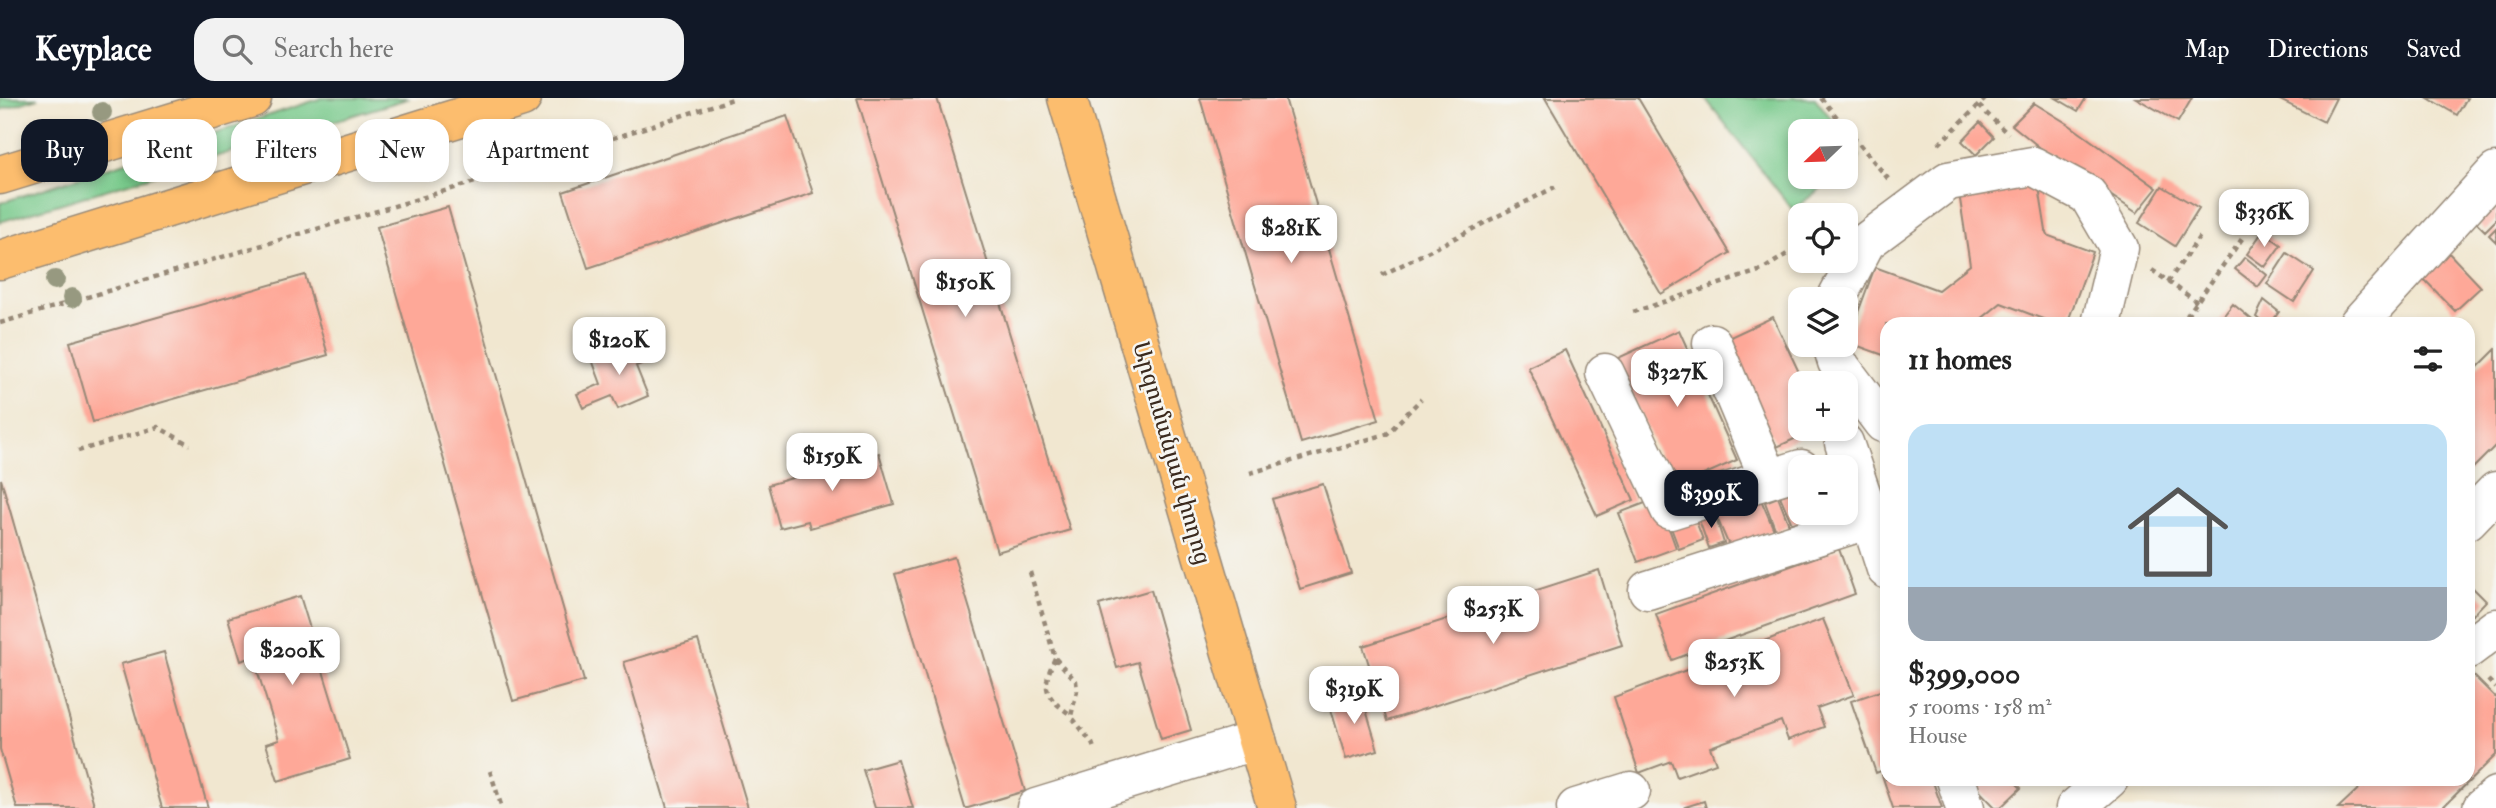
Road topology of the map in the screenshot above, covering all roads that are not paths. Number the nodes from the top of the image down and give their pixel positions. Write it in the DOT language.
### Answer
graph roads {
  1 [pos="252,98"];
  2 [pos="522,98"];
  3 [pos="1067,98"];
  4 [pos="2496,172"];
  5 [pos="0,175"];
  6 [pos="0,260"];
  7 [pos="1842,287"];
  8 [pos="2103,317"];
  9 [pos="2364,317"];
  10 [pos="1712,343"];
  11 [pos="1836,357"];
  12 [pos="1605,373"];
  13 [pos="1880,419"];
  14 [pos="1833,455"];
  15 [pos="1848,455"];
  16 [pos="1785,474"];
  17 [pos="1858,484"];
  18 [pos="2496,491"];
  19 [pos="2475,513"];
  20 [pos="1870,519"];
  21 [pos="1880,550"];
  22 [pos="1648,590"];
  23 [pos="2496,628"];
  24 [pos="2475,644"];
  25 [pos="1257,740"];
  26 [pos="1958,786"];
  27 [pos="2101,786"];
  28 [pos="1631,791"];
  29 [pos="2496,796"];
  30 [pos="1037,808"];
  31 [pos="1277,808"];
  32 [pos="1576,808"];
  33 [pos="1965,808"];
  34 [pos="2075,808"];
  35 [pos="2482,808"];
  1 -- 5 [label="main road"];
  2 -- 6 [label="main road"];
  3 -- 25 [label="main road, Արզումանյան փողոց"];
  4 -- 9 [label="lane"];
  7 -- 8 [label="lane"];
  10 -- 16 [label="lane"];
  11 -- 13 [label="lane"];
  12 -- 16 [label="lane"];
  14 -- 15 [label="lane"];
  17 -- 20 [label="lane"];
  18 -- 19 [label="lane"];
  20 -- 21 [label="lane"];
  20 -- 22 [label="lane"];
  23 -- 24 [label="lane"];
  25 -- 30 [label="lane"];
  25 -- 31 [label="main road, Արզումանյան փողոց"];
  26 -- 33 [label="lane"];
  27 -- 34 [label="lane"];
  28 -- 32 [label="lane"];
  29 -- 35 [label="lane"];
}
